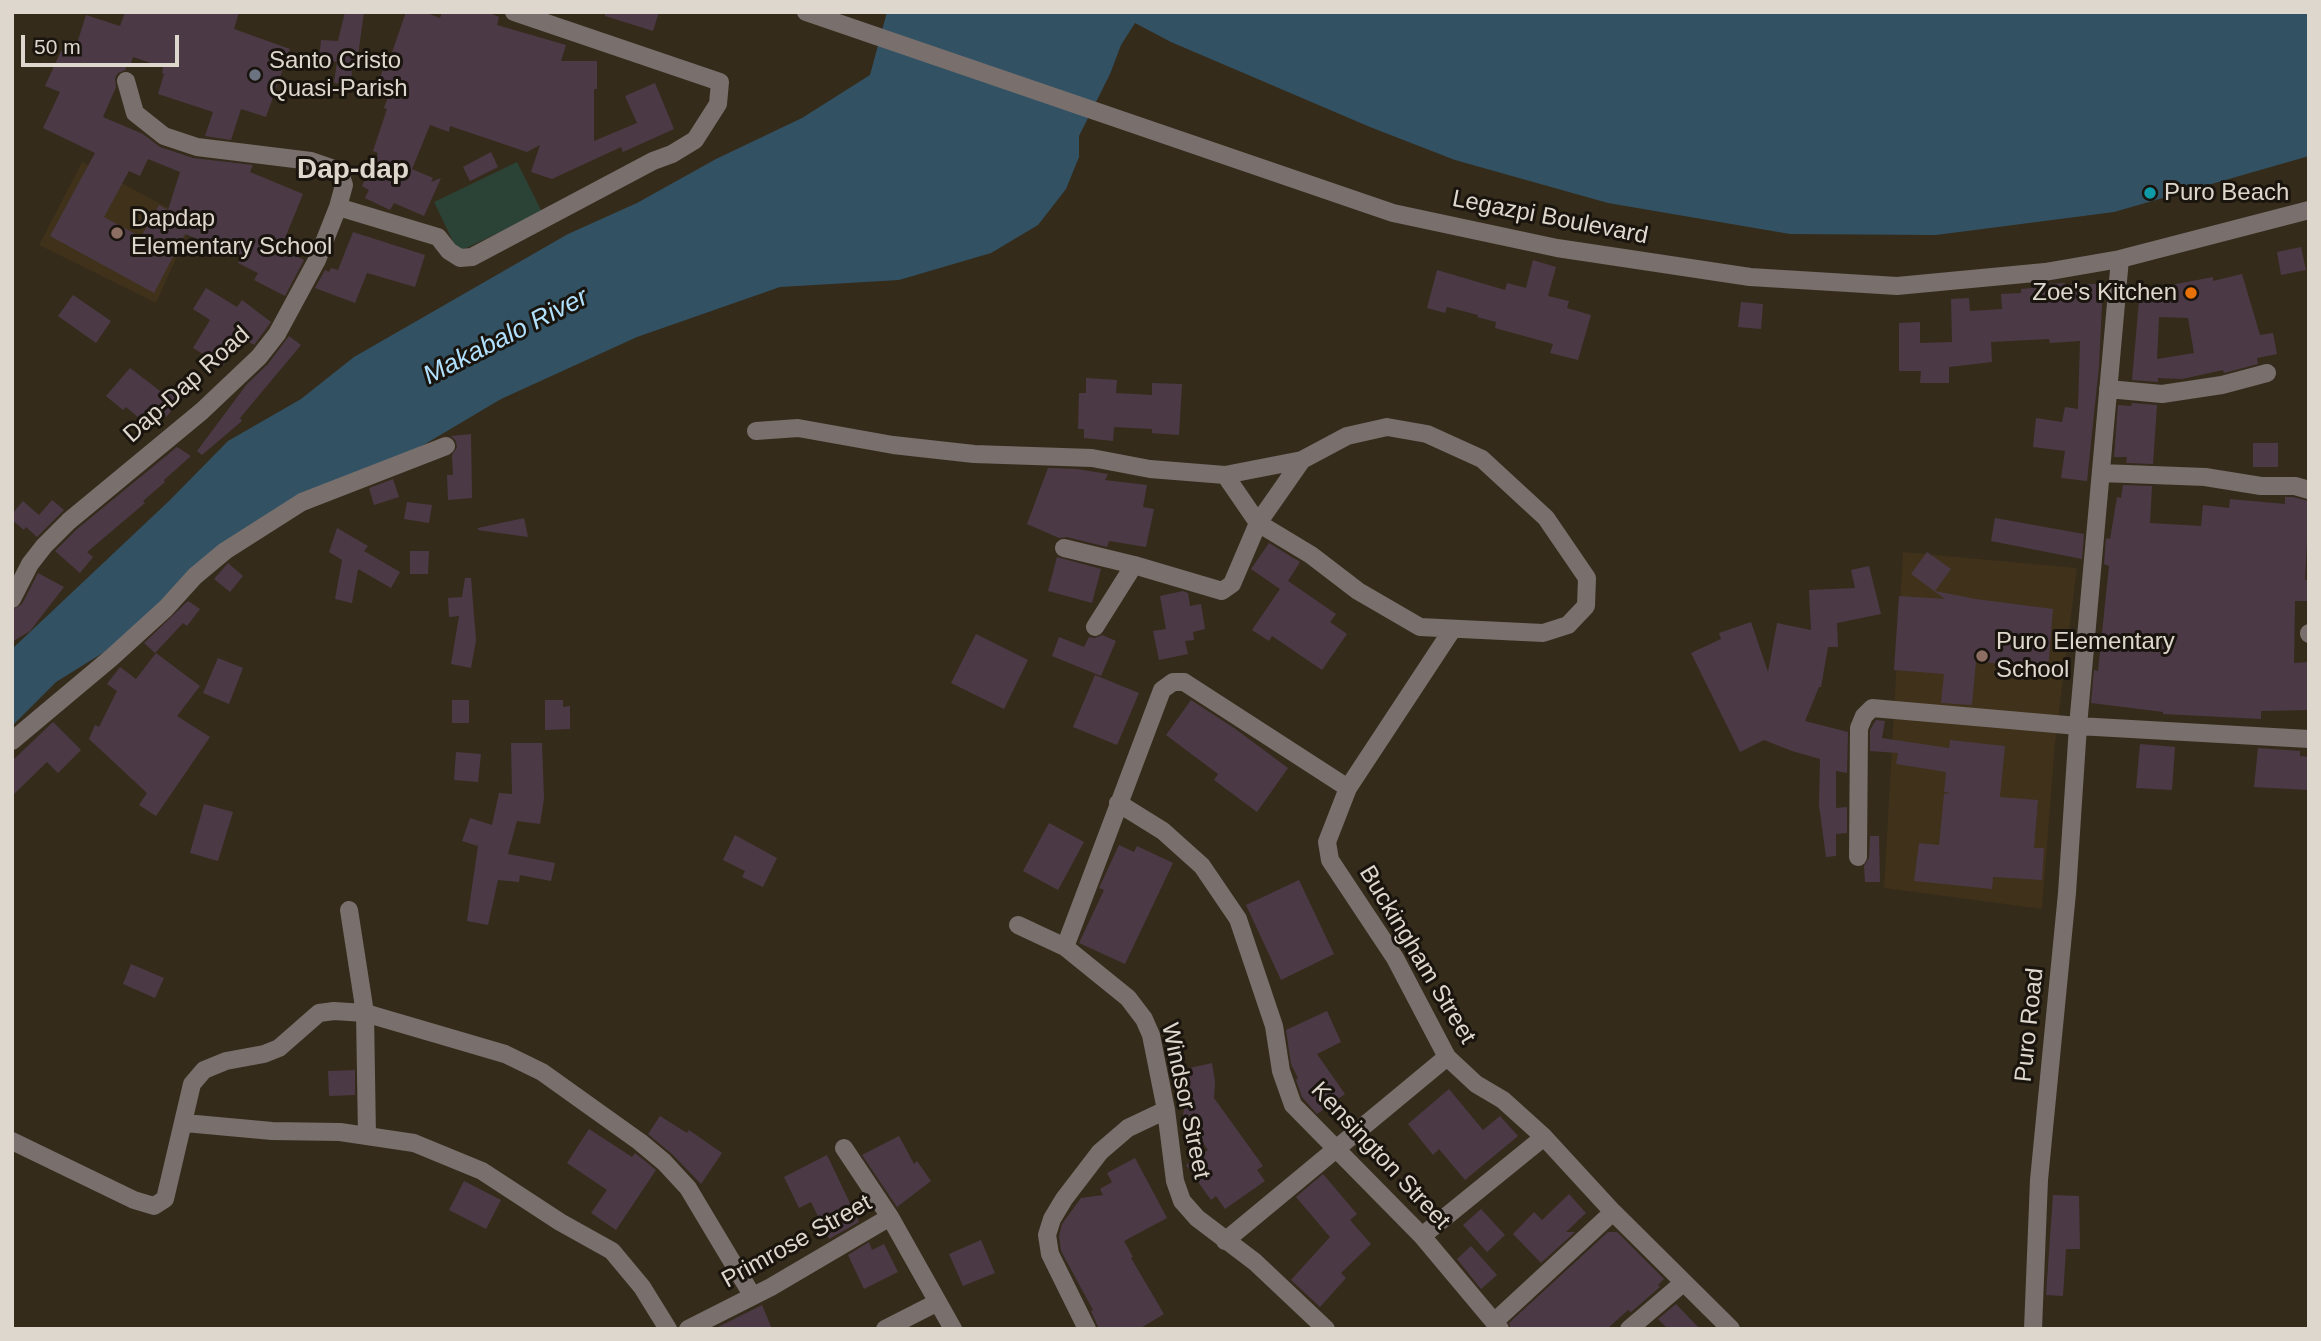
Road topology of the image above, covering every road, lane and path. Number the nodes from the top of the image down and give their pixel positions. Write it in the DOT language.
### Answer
graph roads {
  1 [pos="514,12"];
  2 [pos="806,12"];
  3 [pos="126,80"];
  4 [pos="338,207"];
  5 [pos="2309,210"];
  6 [pos="2120,259"];
  7 [pos="2267,373"];
  8 [pos="2108,389"];
  9 [pos="756,431"];
  10 [pos="446,446"];
  11 [pos="1302,460"];
  12 [pos="2101,473"];
  13 [pos="1225,475"];
  14 [pos="2309,490"];
  15 [pos="1258,523"];
  16 [pos="1065,548"];
  17 [pos="1135,565"];
  18 [pos="12,599"];
  19 [pos="1095,627"];
  20 [pos="1452,630"];
  21 [pos="2078,726"];
  22 [pos="2309,739"];
  23 [pos="12,741"];
  24 [pos="1348,788"];
  25 [pos="1118,803"];
  26 [pos="1858,857"];
  27 [pos="349,910"];
  28 [pos="1018,925"];
  29 [pos="1065,947"];
  30 [pos="365,1013"];
  31 [pos="1447,1057"];
  32 [pos="1166,1110"];
  33 [pos="185,1123"];
  34 [pos="367,1136"];
  35 [pos="1544,1137"];
  36 [pos="12,1141"];
  37 [pos="844,1148"];
  38 [pos="1336,1148"];
  39 [pos="1613,1212"];
  40 [pos="890,1216"];
  41 [pos="1422,1236"];
  42 [pos="1225,1241"];
  43 [pos="1683,1283"];
  44 [pos="752,1295"];
  45 [pos="938,1302"];
  46 [pos="1497,1325"];
  47 [pos="668,1329"];
  48 [pos="688,1329"];
  49 [pos="886,1329"];
  50 [pos="953,1329"];
  51 [pos="1087,1329"];
  52 [pos="1326,1329"];
  53 [pos="1629,1329"];
  54 [pos="1731,1329"];
  55 [pos="2033,1329"];
  1 -- 4 [label="street"];
  2 -- 6 [label="street, Legazpi Boulevard"];
  3 -- 4 [label="street, Dap-Dap Road"];
  4 -- 18 [label="street, Dap-Dap Road"];
  5 -- 6 [label="street, Legazpi Boulevard"];
  6 -- 8 [label="street, Puro Road"];
  7 -- 8 [label="street"];
  8 -- 12 [label="street, Puro Road"];
  9 -- 13 [label="street"];
  10 -- 23 [label="street"];
  11 -- 13 [label="street"];
  11 -- 15 [label="street"];
  11 -- 20 [label="street"];
  12 -- 14 [label="street"];
  12 -- 21 [label="street, Puro Road"];
  13 -- 15 [label="street"];
  15 -- 17 [label="street"];
  15 -- 20 [label="street"];
  16 -- 17 [label="street"];
  17 -- 19 [label="street"];
  20 -- 24 [label="street, Buckingham Street"];
  21 -- 22 [label="street"];
  21 -- 26 [label="street"];
  21 -- 55 [label="street, Puro Road"];
  24 -- 25 [label="street"];
  24 -- 31 [label="street, Buckingham Street"];
  25 -- 29 [label="street"];
  25 -- 38 [label="street, Kensington Street"];
  27 -- 30 [label="street"];
  28 -- 29 [label="street, Windsor Street"];
  29 -- 32 [label="street, Windsor Street"];
  30 -- 33 [label="street"];
  30 -- 34 [label="street"];
  30 -- 44 [label="street"];
  31 -- 35 [label="street, Buckingham Street"];
  31 -- 38 [label="street"];
  32 -- 42 [label="street, Windsor Street"];
  32 -- 51 [label="street"];
  33 -- 34 [label="street"];
  33 -- 36 [label="street"];
  34 -- 47 [label="street"];
  35 -- 39 [label="street, Buckingham Street"];
  35 -- 41 [label="street"];
  37 -- 40 [label="street"];
  38 -- 41 [label="street, Kensington Street"];
  38 -- 42 [label="street"];
  39 -- 43 [label="street, Buckingham Street"];
  39 -- 46 [label="street"];
  40 -- 44 [label="street, Primrose Street"];
  40 -- 45 [label="street, Primrose Street"];
  41 -- 46 [label="street, Kensington Street"];
  42 -- 52 [label="street, Windsor Street"];
  43 -- 53 [label="street"];
  43 -- 54 [label="street, Buckingham Street"];
  44 -- 48 [label="street, Primrose Street"];
  45 -- 49 [label="street"];
  45 -- 50 [label="street, Primrose Street"];
}
